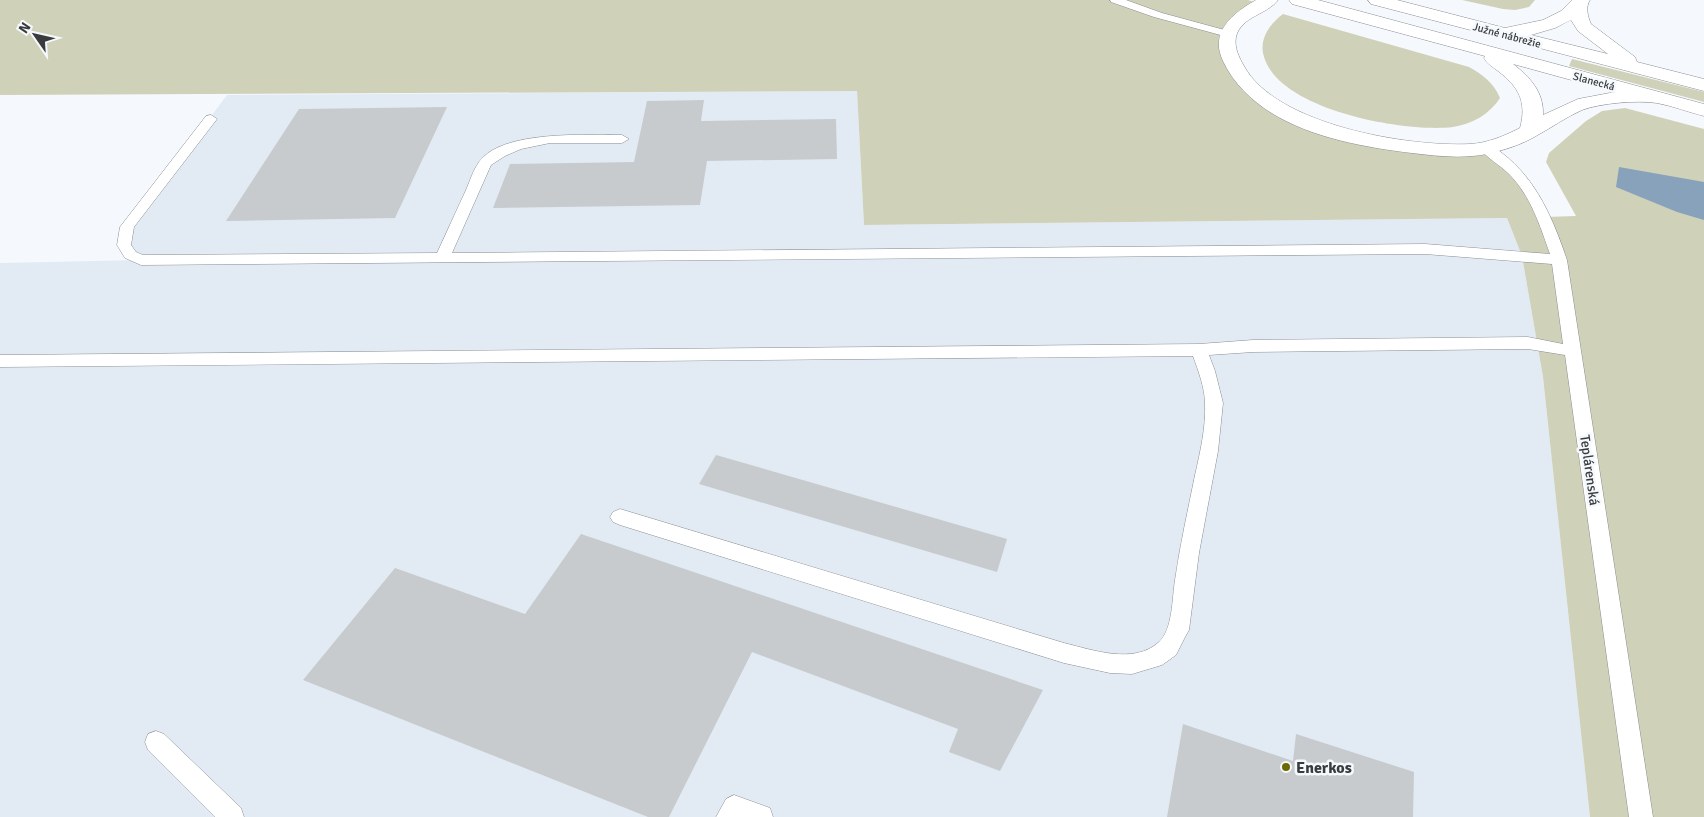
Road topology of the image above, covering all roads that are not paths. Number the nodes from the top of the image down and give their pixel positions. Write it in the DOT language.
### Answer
graph roads {
  1 [pos="1115,0"];
  2 [pos="1269,0"];
  3 [pos="1298,0"];
  4 [pos="1377,0"];
  5 [pos="1580,1"];
  6 [pos="1497,32"];
  7 [pos="1228,34"];
  8 [pos="1484,51"];
  9 [pos="1637,68"];
  10 [pos="1704,85"];
  11 [pos="1654,97"];
  12 [pos="1704,110"];
  13 [pos="211,118"];
  14 [pos="1529,132"];
  15 [pos="622,139"];
  16 [pos="1486,148"];
  17 [pos="443,257"];
  18 [pos="1559,260"];
  19 [pos="1199,350"];
  20 [pos="1573,351"];
  21 [pos="0,361"];
  22 [pos="620,517"];
  23 [pos="156,742"];
  24 [pos="232,817"];
  25 [pos="728,817"];
  26 [pos="761,817"];
  27 [pos="1641,817"];
  1 -- 7 [label="lane"];
  2 -- 7 [label="highway"];
  3 -- 8 [label="highway, Južné nábrežie"];
  4 -- 6 [label="highway, Južné nábrežie"];
  5 -- 6 [label="highway"];
  5 -- 9 [label="highway"];
  6 -- 9 [label="highway, Južné nábrežie"];
  7 -- 16 [label="highway"];
  8 -- 11 [label="highway, Slanecká"];
  8 -- 14 [label="highway"];
  9 -- 10 [label="highway"];
  11 -- 12 [label="highway, Slanecká"];
  11 -- 14 [label="highway"];
  13 -- 17 [label="lane"];
  14 -- 16 [label="highway"];
  15 -- 17 [label="lane"];
  16 -- 18 [label="lane, Teplárenská"];
  17 -- 18 [label="lane"];
  18 -- 20 [label="lane, Teplárenská"];
  19 -- 20 [label="lane"];
  19 -- 21 [label="lane"];
  19 -- 22 [label="lane"];
  20 -- 27 [label="lane, Teplárenská"];
  23 -- 24 [label="lane"];
  25 -- 26 [label="lane"];
}
